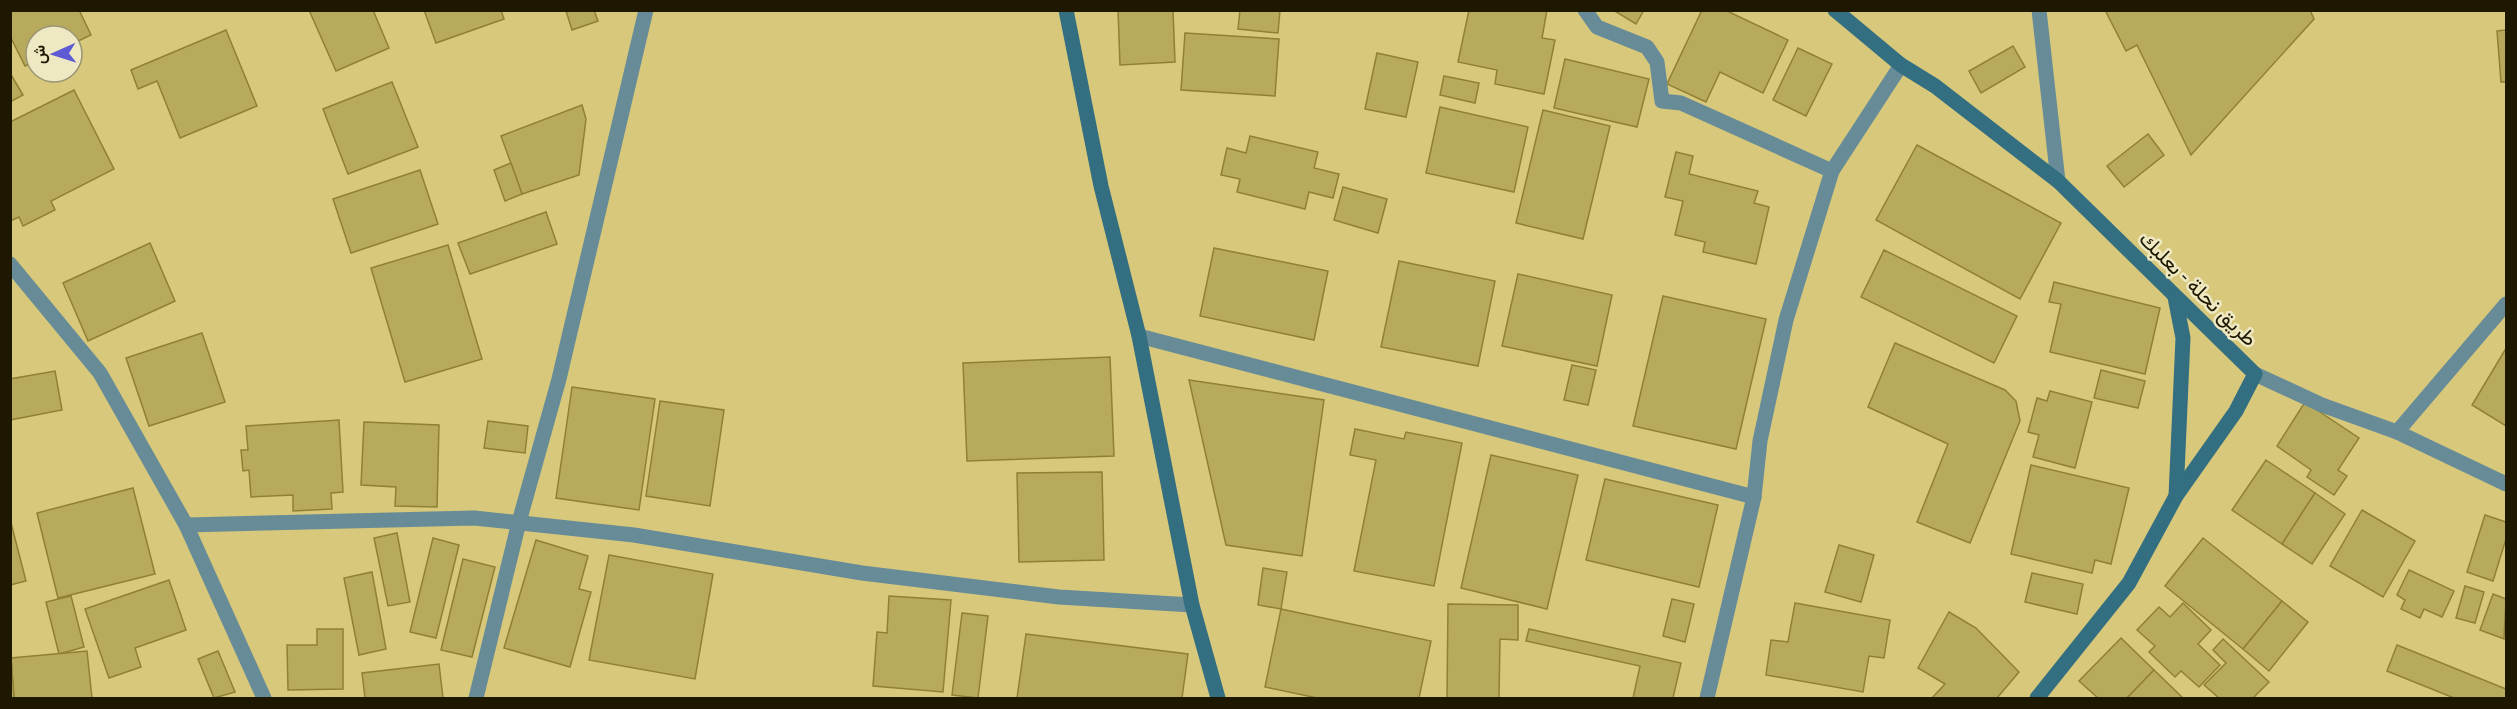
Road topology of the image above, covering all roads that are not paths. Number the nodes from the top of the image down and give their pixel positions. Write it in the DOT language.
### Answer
graph roads {
  1 [pos="646,10"];
  2 [pos="1066,10"];
  3 [pos="1585,10"];
  4 [pos="1835,10"];
  5 [pos="2039,10"];
  6 [pos="1901,65"];
  7 [pos="1832,171"];
  8 [pos="2058,181"];
  9 [pos="10,264"];
  10 [pos="2175,297"];
  11 [pos="2506,304"];
  12 [pos="1139,336"];
  13 [pos="2255,374"];
  14 [pos="2397,432"];
  15 [pos="2506,484"];
  16 [pos="2176,496"];
  17 [pos="1754,497"];
  18 [pos="519,522"];
  19 [pos="186,525"];
  20 [pos="1192,605"];
  21 [pos="264,699"];
  22 [pos="476,699"];
  23 [pos="1218,699"];
  24 [pos="1707,699"];
  25 [pos="2037,699"];
  1 -- 18 [label="street"];
  2 -- 12 [label="street"];
  3 -- 7 [label="street"];
  4 -- 6 [label="street, طريق نحلة - بعلبك"];
  5 -- 8 [label="street"];
  6 -- 7 [label="street"];
  6 -- 8 [label="street, طريق نحلة - بعلبك"];
  7 -- 17 [label="street"];
  8 -- 10 [label="street, طريق نحلة - بعلبك"];
  9 -- 19 [label="street"];
  10 -- 13 [label="street, طريق نحلة - بعلبك"];
  10 -- 16 [label="street"];
  11 -- 14 [label="street"];
  12 -- 17 [label="street"];
  12 -- 20 [label="street"];
  13 -- 14 [label="street"];
  13 -- 16 [label="street, طريق نحلة - بعلبك"];
  14 -- 15 [label="street"];
  16 -- 25 [label="street, طريق نحلة - بعلبك"];
  17 -- 24 [label="street"];
  18 -- 19 [label="street"];
  18 -- 20 [label="street"];
  18 -- 22 [label="street"];
  19 -- 21 [label="street"];
  20 -- 23 [label="street"];
}
